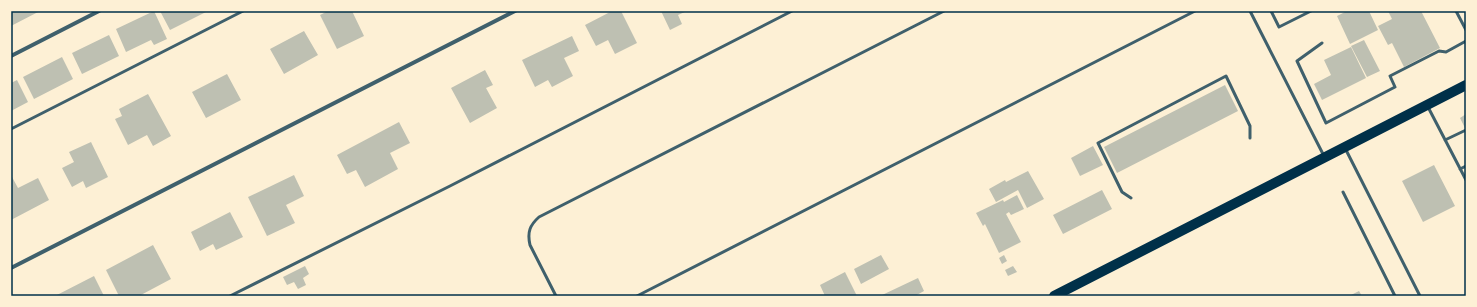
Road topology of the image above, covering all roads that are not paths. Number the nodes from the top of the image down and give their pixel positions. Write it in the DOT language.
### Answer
graph roads {
  1 [pos="99,11"];
  2 [pos="243,11"];
  3 [pos="515,11"];
  4 [pos="792,11"];
  5 [pos="944,11"];
  6 [pos="1195,11"];
  7 [pos="1250,11"];
  8 [pos="1270,11"];
  9 [pos="1456,11"];
  10 [pos="1309,12"];
  11 [pos="1466,30"];
  12 [pos="1466,41"];
  13 [pos="1322,43"];
  14 [pos="11,56"];
  15 [pos="1466,85"];
  16 [pos="1427,105"];
  17 [pos="11,129"];
  18 [pos="1466,130"];
  19 [pos="1250,138"];
  20 [pos="1445,140"];
  21 [pos="1345,147"];
  22 [pos="1325,157"];
  23 [pos="1466,166"];
  24 [pos="1460,169"];
  25 [pos="1466,180"];
  26 [pos="1343,192"];
  27 [pos="1131,198"];
  28 [pos="11,268"];
  29 [pos="230,296"];
  30 [pos="556,296"];
  31 [pos="637,296"];
  32 [pos="1054,296"];
  33 [pos="1395,296"];
  34 [pos="1420,296"];
  1 -- 14 [label="street"];
  2 -- 17 [label="lane"];
  3 -- 28 [label="street"];
  4 -- 29 [label="lane"];
  5 -- 30 [label="lane"];
  6 -- 31 [label="lane"];
  7 -- 22 [label="lane"];
  8 -- 10 [label="lane"];
  9 -- 11 [label="lane"];
  12 -- 13 [label="lane"];
  15 -- 16 [label="main road"];
  16 -- 20 [label="lane"];
  16 -- 21 [label="main road"];
  18 -- 20 [label="lane"];
  19 -- 27 [label="lane"];
  20 -- 24 [label="lane"];
  21 -- 22 [label="main road"];
  21 -- 34 [label="lane"];
  22 -- 32 [label="main road"];
  23 -- 24 [label="lane"];
  24 -- 25 [label="lane"];
  26 -- 33 [label="lane"];
}
